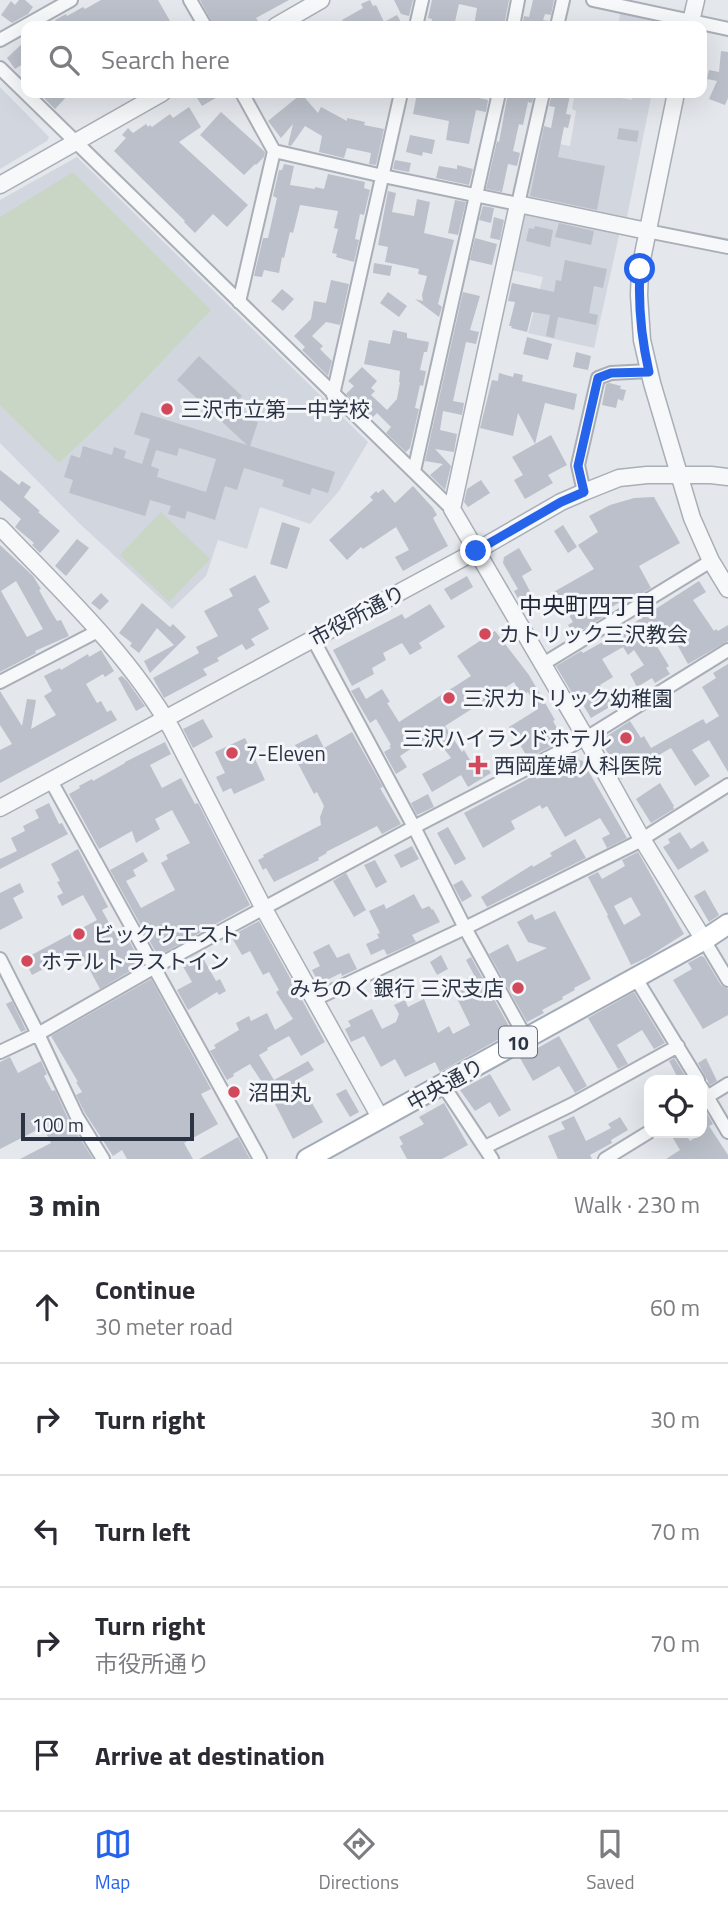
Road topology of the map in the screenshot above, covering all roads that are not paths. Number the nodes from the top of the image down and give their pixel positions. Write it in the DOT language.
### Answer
graph roads {
  1 [pos="70,0"];
  2 [pos="190,0"];
  3 [pos="321,0"];
  4 [pos="422,0"];
  5 [pos="518,0"];
  6 [pos="563,0"];
  7 [pos="593,0"];
  8 [pos="696,0"];
  9 [pos="33,21"];
  10 [pos="202,21"];
  11 [pos="285,21"];
  12 [pos="417,21"];
  13 [pos="514,21"];
  14 [pos="558,21"];
  15 [pos="679,21"];
  16 [pos="692,21"];
  17 [pos="707,26"];
  18 [pos="21,28"];
  19 [pos="728,29"];
  20 [pos="0,40"];
  21 [pos="0,68"];
  22 [pos="21,88"];
  23 [pos="31,98"];
  24 [pos="153,98"];
  25 [pos="245,98"];
  26 [pos="400,98"];
  27 [pos="498,98"];
  28 [pos="542,98"];
  29 [pos="675,98"];
  30 [pos="76,142"];
  31 [pos="274,151"];
  32 [pos="383,176"];
  33 [pos="0,185"];
  34 [pos="477,195"];
  35 [pos="518,204"];
  36 [pos="647,230"];
  37 [pos="728,247"];
  38 [pos="239,302"];
  39 [pos="649,372"];
  40 [pos="334,395"];
  41 [pos="414,471"];
  42 [pos="679,475"];
  43 [pos="728,477"];
  44 [pos="584,492"];
  45 [pos="452,509"];
  46 [pos="0,527"];
  47 [pos="476,551"];
  48 [pos="711,561"];
  49 [pos="728,589"];
  50 [pos="98,631"];
  51 [pos="313,639"];
  52 [pos="728,650"];
  53 [pos="543,664"];
  54 [pos="1,680"];
  55 [pos="165,718"];
  56 [pos="586,738"];
  57 [pos="51,781"];
  58 [pos="728,785"];
  59 [pos="0,808"];
  60 [pos="414,827"];
  61 [pos="642,839"];
  62 [pos="264,909"];
  63 [pos="728,924"];
  64 [pos="465,928"];
  65 [pos="704,940"];
  66 [pos="0,959"];
  67 [pos="153,968"];
  68 [pos="635,977"];
  69 [pos="728,980"];
  70 [pos="315,999"];
  71 [pos="38,1034"];
  72 [pos="526,1038"];
  73 [pos="678,1046"];
  74 [pos="0,1052"];
  75 [pos="695,1075"];
  76 [pos="728,1084"];
  77 [pos="443,1085"];
  78 [pos="707,1094"];
  79 [pos="707,1100"];
  80 [pos="381,1119"];
  81 [pos="728,1132"];
  82 [pos="644,1135"];
  83 [pos="485,1147"];
  84 [pos="103,1159"];
  85 [pos="260,1159"];
  86 [pos="307,1159"];
  87 [pos="492,1159"];
  88 [pos="605,1159"];
  1 -- 9 [label="street"];
  2 -- 10 [label="street"];
  3 -- 11 [label="street"];
  4 -- 12 [label="street"];
  5 -- 13 [label="street"];
  6 -- 14 [label="street"];
  7 -- 15 [label="street"];
  8 -- 16 [label="street"];
  17 -- 19 [label="street"];
  18 -- 20 [label="street"];
  21 -- 22 [label="street"];
  23 -- 30 [label="street"];
  24 -- 30 [label="street"];
  25 -- 31 [label="street"];
  26 -- 32 [label="street"];
  27 -- 34 [label="street"];
  28 -- 35 [label="street"];
  29 -- 36 [label="street"];
  30 -- 33 [label="street"];
  30 -- 38 [label="street"];
  31 -- 32 [label="street"];
  31 -- 38 [label="street"];
  32 -- 34 [label="street"];
  32 -- 40 [label="street"];
  34 -- 35 [label="street"];
  34 -- 41 [label="street"];
  35 -- 36 [label="street"];
  35 -- 45 [label="street"];
  36 -- 37 [label="street"];
  36 -- 39 [label="street"];
  38 -- 40 [label="street"];
  39 -- 42 [label="street"];
  39 -- 44 [label="street"];
  40 -- 41 [label="street"];
  41 -- 45 [label="street"];
  42 -- 43 [label="street, 市役所通り"];
  42 -- 44 [label="street, 市役所通り"];
  42 -- 48 [label="street"];
  44 -- 47 [label="street, 市役所通り"];
  45 -- 47 [label="street"];
  46 -- 50 [label="street"];
  47 -- 51 [label="street, 市役所通り"];
  47 -- 53 [label="street"];
  48 -- 49 [label="street"];
  48 -- 53 [label="street"];
  50 -- 54 [label="street"];
  50 -- 55 [label="street"];
  51 -- 55 [label="street, 市役所通り"];
  51 -- 60 [label="street"];
  52 -- 56 [label="street"];
  53 -- 56 [label="street"];
  55 -- 57 [label="street, 市役所通り"];
  55 -- 62 [label="street"];
  56 -- 60 [label="street"];
  56 -- 61 [label="street"];
  57 -- 59 [label="street, 市役所通り"];
  57 -- 67 [label="street"];
  58 -- 61 [label="street"];
  60 -- 62 [label="street"];
  60 -- 64 [label="street"];
  61 -- 64 [label="street"];
  61 -- 65 [label="street"];
  62 -- 67 [label="street"];
  62 -- 70 [label="street"];
  63 -- 65 [label="main road, 中央通り / 10"];
  64 -- 70 [label="street"];
  64 -- 72 [label="street"];
  65 -- 68 [label="main road, 中央通り / 10"];
  65 -- 69 [label="street"];
  66 -- 71 [label="street"];
  67 -- 71 [label="street"];
  67 -- 85 [label="street"];
  68 -- 72 [label="main road, 中央通り / 10"];
  68 -- 73 [label="street"];
  70 -- 80 [label="street"];
  71 -- 74 [label="street"];
  71 -- 84 [label="street"];
  72 -- 77 [label="main road, 中央通り / 10"];
  73 -- 75 [label="street"];
  73 -- 83 [label="street"];
  76 -- 78 [label="street"];
  77 -- 80 [label="main road, 中央通り / 10"];
  77 -- 83 [label="street"];
  79 -- 81 [label="street"];
  80 -- 86 [label="main road, 中央通り / 10"];
  82 -- 88 [label="street"];
  83 -- 87 [label="street"];
}
